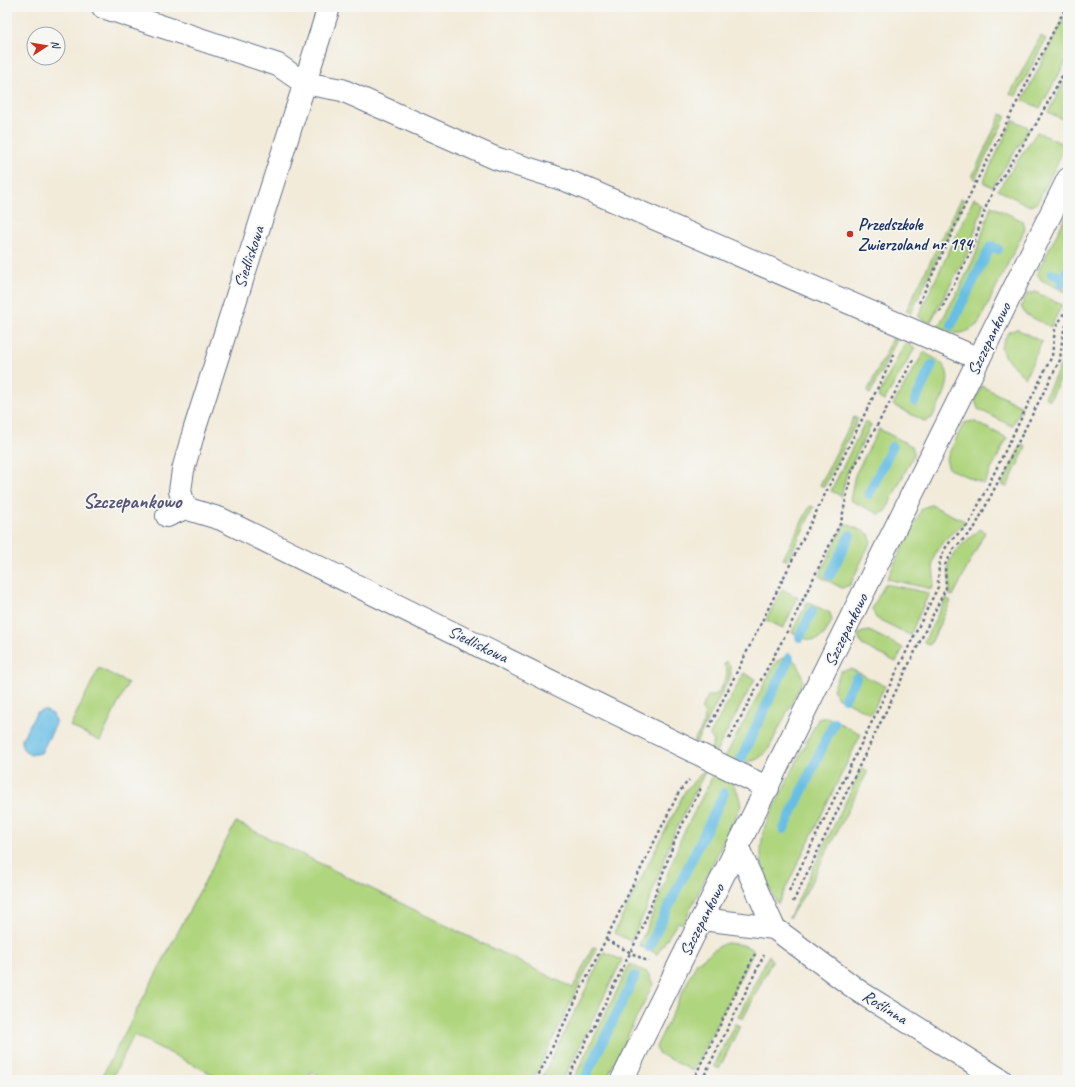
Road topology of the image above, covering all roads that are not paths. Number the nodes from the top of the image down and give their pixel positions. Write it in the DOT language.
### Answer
graph roads {
  1 [pos="103,7"];
  2 [pos="329,7"];
  3 [pos="304,83"];
  4 [pos="1068,179"];
  5 [pos="979,359"];
  6 [pos="768,788"];
  7 [pos="738,848"];
  8 [pos="702,919"];
  9 [pos="774,928"];
  10 [pos="622,1080"];
  11 [pos="1001,1080"];
  1 -- 3 [label="street"];
  2 -- 3 [label="street, Siedliskowa"];
  3 -- 5 [label="street"];
  3 -- 6 [label="street, Siedliskowa"];
  4 -- 5 [label="street, Szczepankowo"];
  5 -- 6 [label="street, Szczepankowo"];
  6 -- 7 [label="street, Szczepankowo"];
  7 -- 8 [label="street, Szczepankowo"];
  7 -- 9 [label="street, Roślinna"];
  8 -- 9 [label="street, Roślinna"];
  8 -- 10 [label="street, Szczepankowo"];
  9 -- 11 [label="street, Roślinna"];
}
